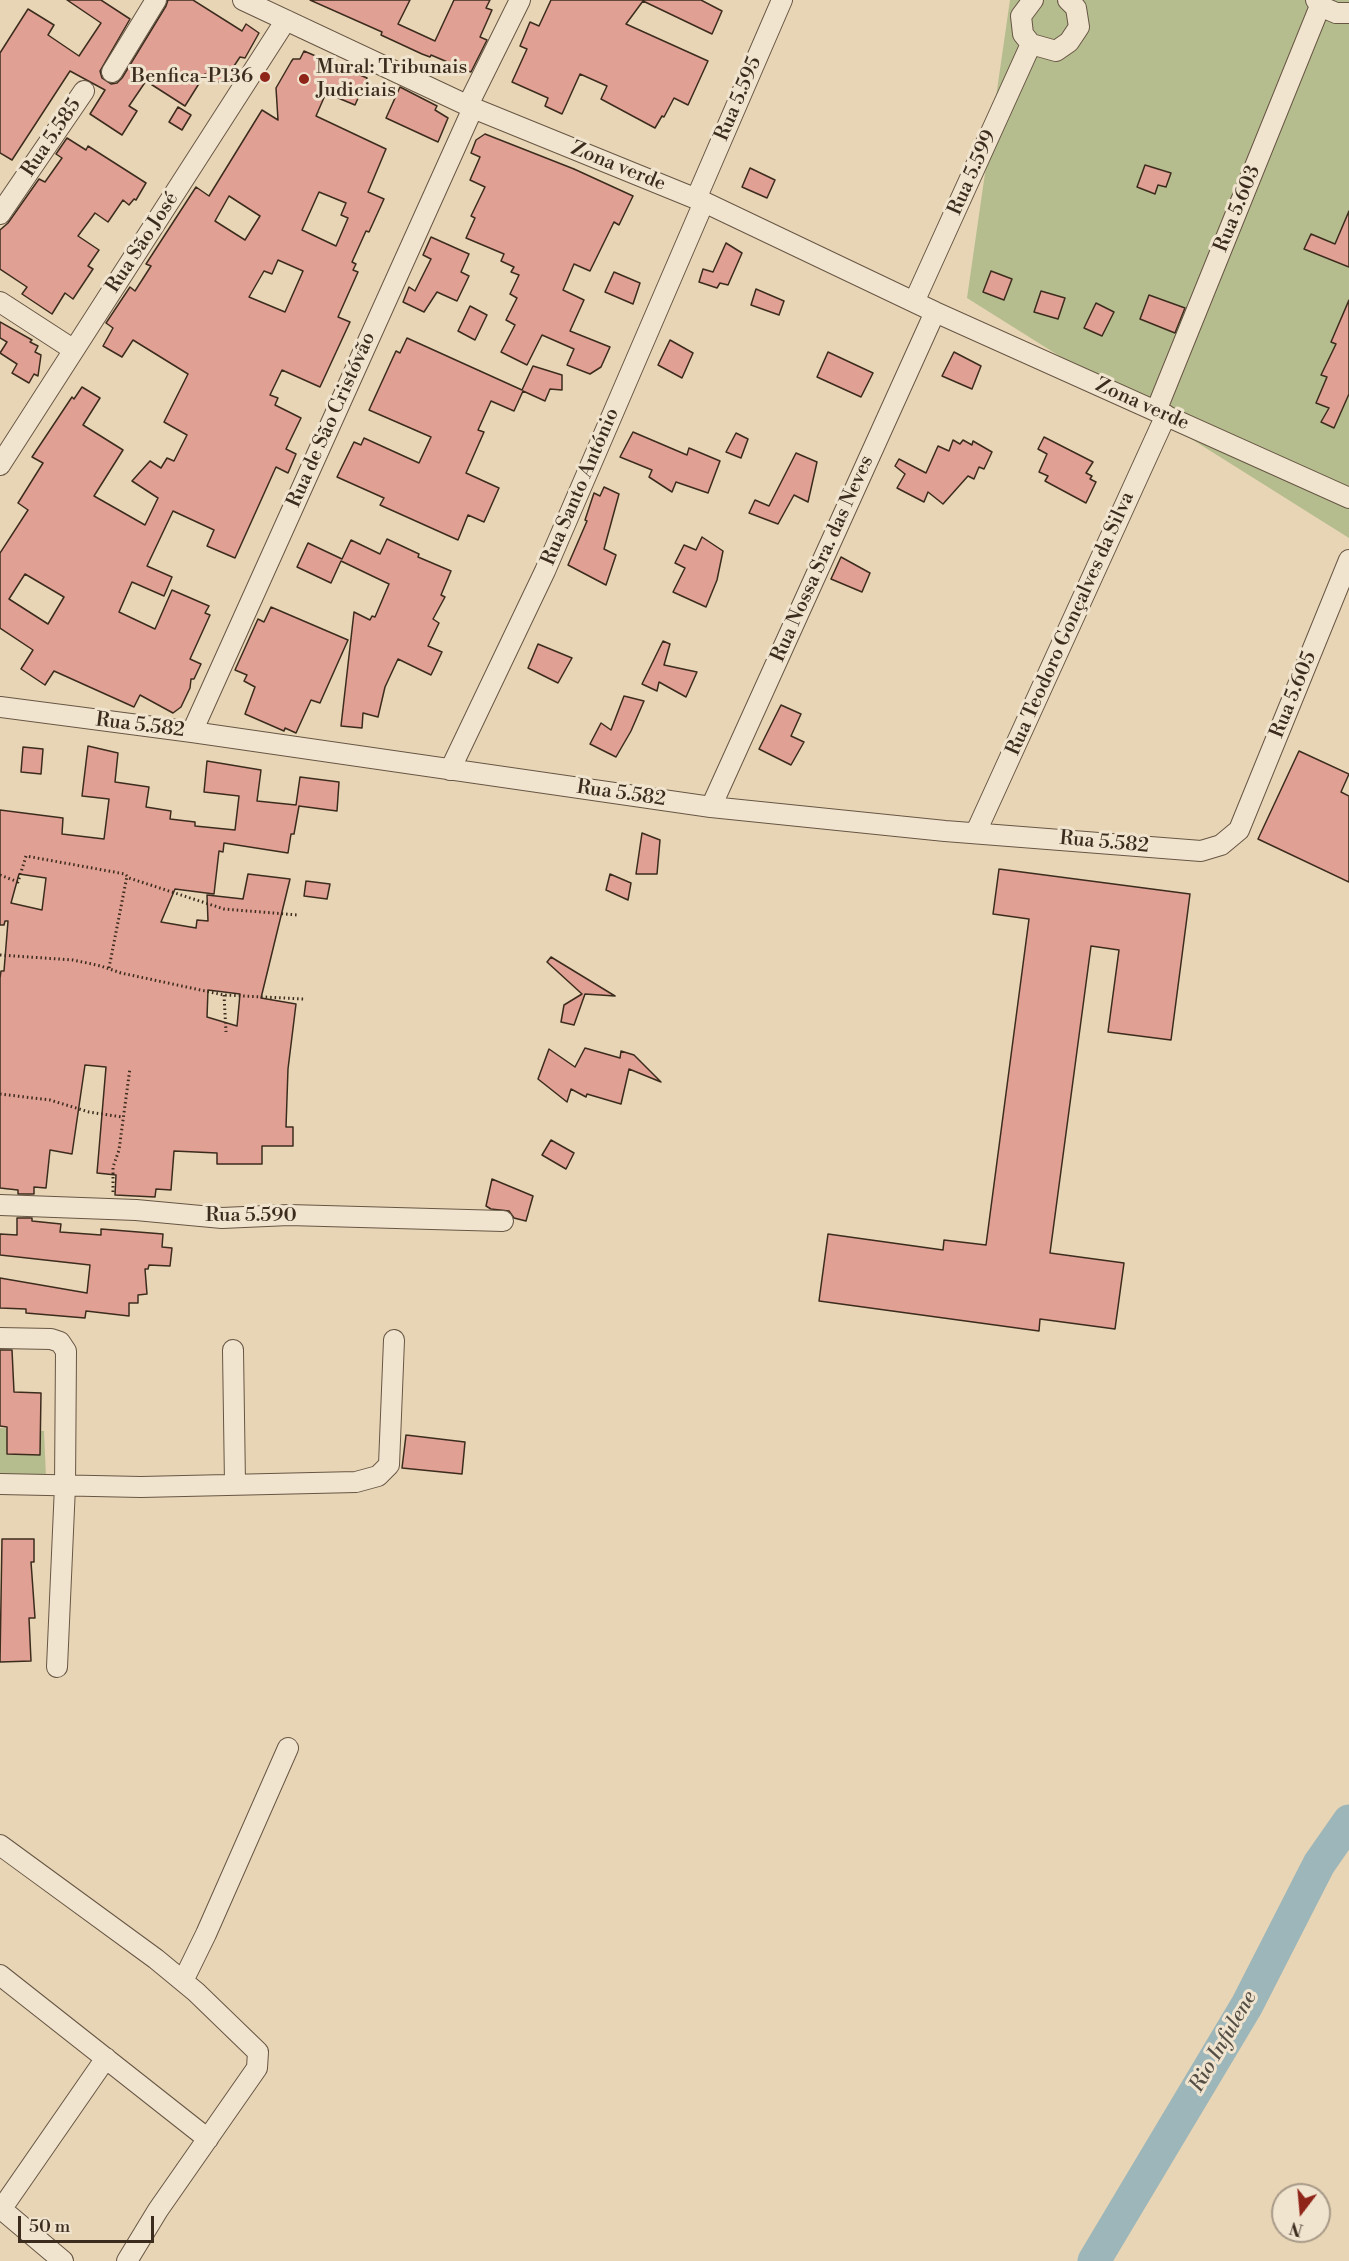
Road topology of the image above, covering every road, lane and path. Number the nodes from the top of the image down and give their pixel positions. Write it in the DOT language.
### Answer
graph roads {
  1 [pos="156,0"];
  2 [pos="243,0"];
  3 [pos="520,0"];
  4 [pos="782,0"];
  5 [pos="1033,0"];
  6 [pos="1068,0"];
  7 [pos="1318,3"];
  8 [pos="1349,14"];
  9 [pos="286,20"];
  10 [pos="1031,44"];
  11 [pos="112,72"];
  12 [pos="84,91"];
  13 [pos="471,106"];
  14 [pos="700,200"];
  15 [pos="0,214"];
  16 [pos="0,302"];
  17 [pos="914,302"];
  18 [pos="935,312"];
  19 [pos="74,350"];
  20 [pos="1161,413"];
  21 [pos="0,465"];
  22 [pos="1349,498"];
  23 [pos="1349,560"];
  24 [pos="0,707"];
  25 [pos="192,732"];
  26 [pos="450,770"];
  27 [pos="711,807"];
  28 [pos="1239,830"];
  29 [pos="976,832"];
  30 [pos="0,875"];
  31 [pos="127,876"];
  32 [pos="298,915"];
  33 [pos="0,955"];
  34 [pos="110,968"];
  35 [pos="224,995"];
  36 [pos="304,999"];
  37 [pos="226,1032"];
  38 [pos="130,1068"];
  39 [pos="0,1094"];
  40 [pos="122,1116"];
  41 [pos="0,1206"];
  42 [pos="111,1209"];
  43 [pos="503,1221"];
  44 [pos="0,1338"];
  45 [pos="394,1340"];
  46 [pos="233,1350"];
  47 [pos="0,1484"];
  48 [pos="235,1484"];
  49 [pos="65,1486"];
  50 [pos="57,1667"];
  51 [pos="288,1748"];
  52 [pos="0,1845"];
  53 [pos="0,1975"];
  54 [pos="183,1981"];
  55 [pos="106,2058"];
  56 [pos="208,2139"];
  57 [pos="0,2209"];
  58 [pos="63,2261"];
  59 [pos="127,2261"];
  1 -- 11 [label="street"];
  2 -- 9 [label="street"];
  3 -- 13 [label="street, Rua de São Cristóvão"];
  4 -- 14 [label="street, Rua 5.595"];
  5 -- 10 [label="street"];
  6 -- 10 [label="street"];
  7 -- 8 [label="street"];
  7 -- 20 [label="street, Rua 5.603"];
  9 -- 13 [label="street, Zona verde"];
  9 -- 19 [label="street, Rua São José"];
  10 -- 17 [label="street, Rua 5.599"];
  12 -- 15 [label="street, Rua 5.585"];
  13 -- 14 [label="street, Zona verde"];
  13 -- 25 [label="street, Rua de São Cristóvão"];
  14 -- 17 [label="street, Zona verde"];
  14 -- 26 [label="street, Rua Santo António"];
  16 -- 19 [label="street"];
  17 -- 18 [label="street, Zona verde"];
  18 -- 20 [label="street, Zona verde"];
  18 -- 27 [label="street, Rua Nossa Sra. das Neves"];
  19 -- 21 [label="street, Rua São José"];
  20 -- 22 [label="street, Zona verde"];
  20 -- 29 [label="street, Rua Teodoro Gonçalves da Silva"];
  23 -- 28 [label="street, Rua 5.605"];
  24 -- 25 [label="street, Rua 5.582"];
  25 -- 26 [label="street, Rua 5.582"];
  26 -- 27 [label="street, Rua 5.582"];
  27 -- 29 [label="street, Rua 5.582"];
  28 -- 29 [label="street, Rua 5.582"];
  30 -- 31 [label="path"];
  31 -- 32 [label="path"];
  31 -- 34 [label="path"];
  33 -- 34 [label="path"];
  34 -- 35 [label="path"];
  35 -- 36 [label="path"];
  35 -- 37 [label="path"];
  38 -- 40 [label="path"];
  39 -- 40 [label="path"];
  40 -- 42 [label="path"];
  41 -- 42 [label="street, Rua 5.590"];
  42 -- 43 [label="street, Rua 5.590"];
  44 -- 49 [label="street"];
  45 -- 48 [label="street"];
  46 -- 48 [label="street"];
  47 -- 49 [label="street"];
  48 -- 49 [label="street"];
  49 -- 50 [label="street"];
  51 -- 54 [label="street"];
  52 -- 54 [label="street"];
  53 -- 55 [label="street"];
  54 -- 56 [label="street"];
  55 -- 56 [label="street"];
  55 -- 57 [label="street"];
  56 -- 59 [label="street"];
  57 -- 58 [label="street"];
}
